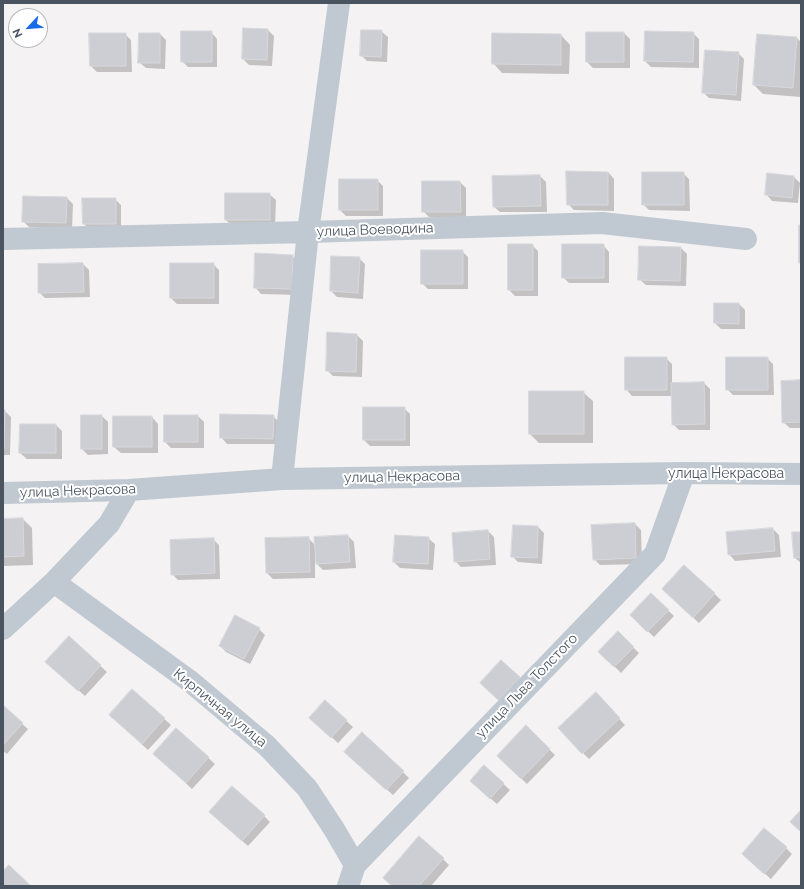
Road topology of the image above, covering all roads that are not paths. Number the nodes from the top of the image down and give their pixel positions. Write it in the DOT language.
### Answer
graph roads {
  1 [pos="339,3"];
  2 [pos="308,232"];
  3 [pos="746,238"];
  4 [pos="3,239"];
  5 [pos="684,473"];
  6 [pos="801,474"];
  7 [pos="282,479"];
  8 [pos="130,490"];
  9 [pos="3,493"];
  10 [pos="54,582"];
  11 [pos="3,629"];
  12 [pos="355,865"];
  13 [pos="348,886"];
  1 -- 2 [label="street"];
  2 -- 3 [label="street, улица Воеводина"];
  2 -- 4 [label="street, улица Воеводина"];
  2 -- 7 [label="street"];
  5 -- 6 [label="street, улица Некрасова"];
  5 -- 7 [label="street, улица Некрасова"];
  5 -- 12 [label="street, улица Льва Толстого"];
  7 -- 8 [label="street, улица Некрасова"];
  8 -- 9 [label="street, улица Некрасова"];
  8 -- 10 [label="street"];
  10 -- 11 [label="street"];
  10 -- 12 [label="street, Кирпичная улица"];
  12 -- 13 [label="street, улица Льва Толстого"];
}
